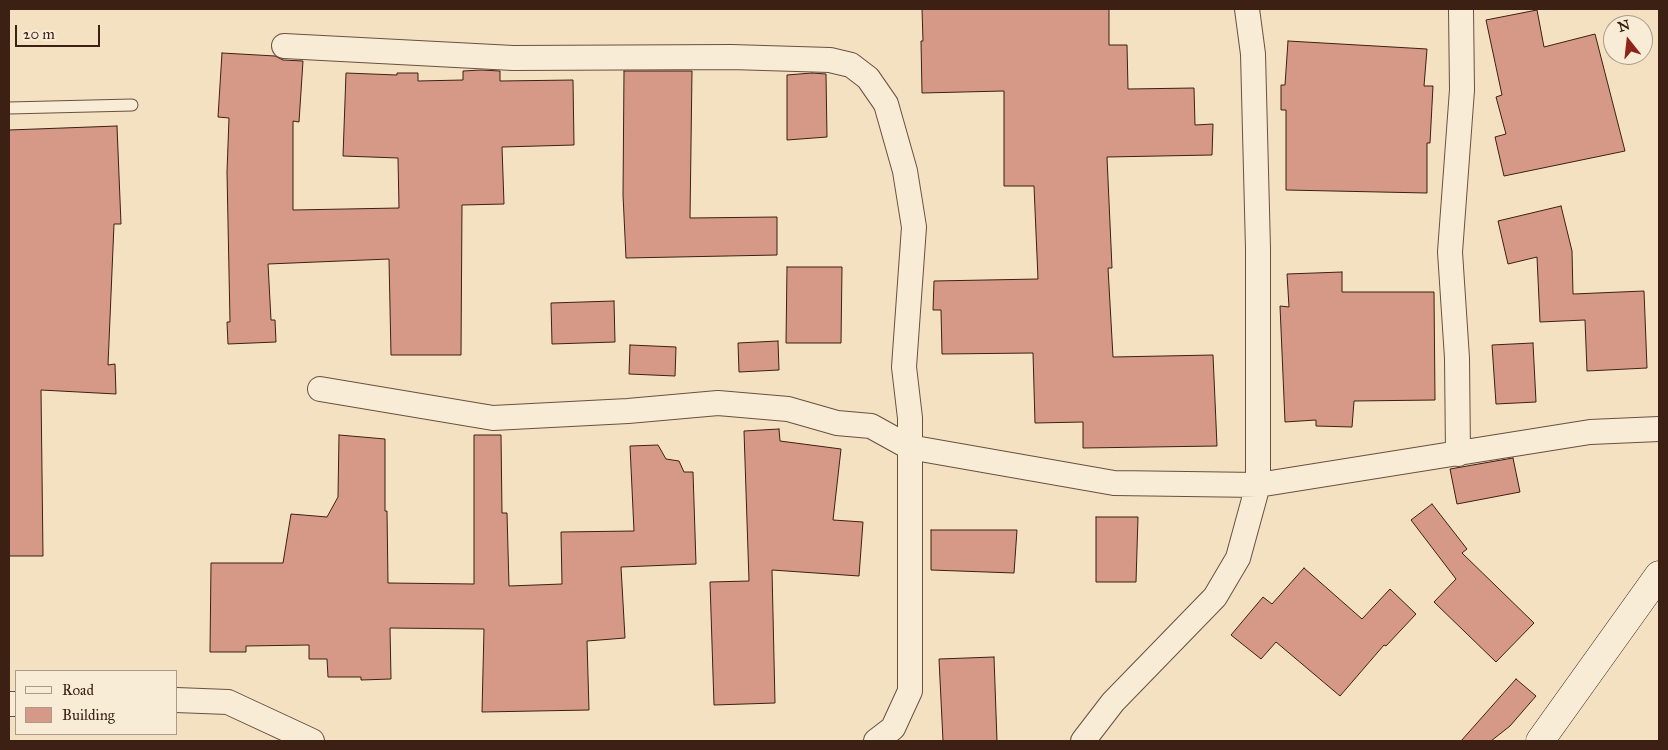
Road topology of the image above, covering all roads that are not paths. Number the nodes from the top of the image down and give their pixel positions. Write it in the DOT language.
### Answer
graph roads {
  1 [pos="1247,9"];
  2 [pos="1461,9"];
  3 [pos="284,46"];
  4 [pos="132,105"];
  5 [pos="9,108"];
  6 [pos="320,389"];
  7 [pos="1659,429"];
  8 [pos="909,447"];
  9 [pos="1458,454"];
  10 [pos="1258,485"];
  11 [pos="1659,575"];
  12 [pos="178,700"];
  13 [pos="312,741"];
  14 [pos="876,741"];
  15 [pos="1083,741"];
  16 [pos="1540,741"];
  1 -- 10 [label="street"];
  2 -- 9 [label="street"];
  3 -- 8 [label="street"];
  4 -- 5 [label="lane"];
  6 -- 8 [label="street"];
  7 -- 9 [label="street"];
  8 -- 10 [label="street"];
  8 -- 14 [label="street"];
  9 -- 10 [label="street"];
  10 -- 15 [label="street"];
  11 -- 16 [label="street"];
  12 -- 13 [label="street"];
}
